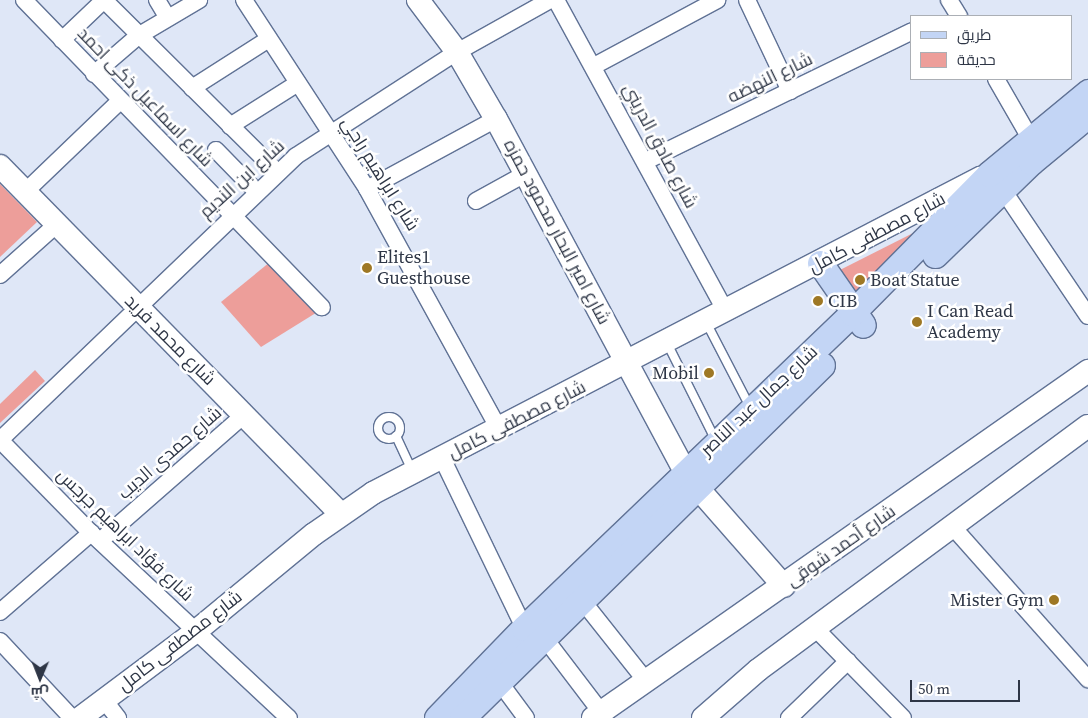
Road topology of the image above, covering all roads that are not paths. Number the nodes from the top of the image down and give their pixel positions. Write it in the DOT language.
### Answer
graph roads {
  1 [pos="24,0"];
  2 [pos="157,0"];
  3 [pos="199,0"];
  4 [pos="244,0"];
  5 [pos="418,0"];
  6 [pos="550,0"];
  7 [pos="556,0"];
  8 [pos="717,0"];
  9 [pos="747,0"];
  10 [pos="168,18"];
  11 [pos="910,32"];
  12 [pos="138,36"];
  13 [pos="269,39"];
  14 [pos="62,40"];
  15 [pos="457,52"];
  16 [pos="594,66"];
  17 [pos="94,74"];
  18 [pos="997,80"];
  19 [pos="298,82"];
  20 [pos="192,88"];
  21 [pos="790,91"];
  22 [pos="1088,92"];
  23 [pos="120,101"];
  24 [pos="1088,115"];
  25 [pos="496,119"];
  26 [pos="230,126"];
  27 [pos="330,132"];
  28 [pos="1030,138"];
  29 [pos="216,150"];
  30 [pos="646,161"];
  31 [pos="0,166"];
  32 [pos="277,172"];
  33 [pos="527,173"];
  34 [pos="996,182"];
  35 [pos="367,188"];
  36 [pos="256,191"];
  37 [pos="25,192"];
  38 [pos="476,201"];
  39 [pos="230,215"];
  40 [pos="56,225"];
  41 [pos="820,263"];
  42 [pos="0,275"];
  43 [pos="138,306"];
  44 [pos="322,308"];
  45 [pos="726,312"];
  46 [pos="1088,316"];
  47 [pos="857,319"];
  48 [pos="706,322"];
  49 [pos="667,343"];
  50 [pos="626,364"];
  51 [pos="1088,372"];
  52 [pos="751,408"];
  53 [pos="244,415"];
  54 [pos="1088,426"];
  55 [pos="499,429"];
  56 [pos="396,436"];
  57 [pos="0,440"];
  58 [pos="716,441"];
  59 [pos="442,458"];
  60 [pos="413,472"];
  61 [pos="690,478"];
  62 [pos="340,513"];
  63 [pos="952,526"];
  64 [pos="96,537"];
  65 [pos="784,586"];
  66 [pos="580,599"];
  67 [pos="0,612"];
  68 [pos="814,627"];
  69 [pos="195,632"];
  70 [pos="533,632"];
  71 [pos="0,641"];
  72 [pos="848,661"];
  73 [pos="1088,679"];
  74 [pos="498,680"];
  75 [pos="646,681"];
  76 [pos="104,700"];
  77 [pos="597,715"];
  78 [pos="72,718"];
  79 [pos="80,718"];
  80 [pos="118,718"];
  81 [pos="289,718"];
  82 [pos="437,718"];
  83 [pos="462,718"];
  84 [pos="526,718"];
  85 [pos="703,718"];
  86 [pos="790,718"];
  87 [pos="903,718"];
  1 -- 14 [label="street, شارع اسماعيل ذكى احمد"];
  2 -- 10 [label="street"];
  3 -- 10 [label="street"];
  4 -- 13 [label="street, شارع ابراهيم راجي"];
  5 -- 15 [label="street, شارع امير البحار محمود حمزه"];
  6 -- 15 [label="street, شارع ابن النديم"];
  7 -- 16 [label="street, شارع صادق الدريني"];
  8 -- 16 [label="street"];
  9 -- 21 [label="street"];
  10 -- 12 [label="street"];
  11 -- 21 [label="street, شارع النهضه"];
  12 -- 14 [label="street"];
  12 -- 17 [label="street"];
  12 -- 20 [label="street"];
  13 -- 19 [label="street, شارع ابراهيم راجي"];
  13 -- 20 [label="street"];
  14 -- 17 [label="street, شارع اسماعيل ذكى احمد"];
  15 -- 25 [label="street, شارع امير البحار محمود حمزه"];
  15 -- 27 [label="street, شارع ابن النديم"];
  16 -- 30 [label="street, شارع صادق الدريني"];
  17 -- 23 [label="street, شارع اسماعيل ذكى احمد"];
  18 -- 28 [label="street"];
  19 -- 26 [label="street"];
  19 -- 27 [label="street, شارع ابراهيم راجي"];
  20 -- 26 [label="street"];
  21 -- 30 [label="street, شارع النهضه"];
  22 -- 28 [label="main road, شارع جمال عبد الناصر"];
  23 -- 37 [label="street"];
  23 -- 39 [label="street, شارع اسماعيل ذكى احمد"];
  24 -- 34 [label="main road, شارع جمال عبد الناصر"];
  25 -- 33 [label="street, شارع امير البحار محمود حمزه"];
  25 -- 35 [label="street"];
  26 -- 32 [label="street"];
  27 -- 32 [label="street, شارع ابن النديم"];
  27 -- 35 [label="street, شارع ابراهيم راجي"];
  28 -- 34 [label="main road, شارع جمال عبد الناصر"];
  29 -- 36 [label="street"];
  30 -- 45 [label="street, شارع صادق الدريني"];
  31 -- 37 [label="street, شارع محمد فريد"];
  32 -- 36 [label="street, شارع ابن النديم"];
  33 -- 38 [label="street"];
  33 -- 50 [label="street, شارع امير البحار محمود حمزه"];
  34 -- 41 [label="street, شارع مصطفى كامل"];
  34 -- 46 [label="street"];
  34 -- 47 [label="main road, شارع جمال عبد الناصر"];
  35 -- 55 [label="street, شارع ابراهيم راجي"];
  36 -- 39 [label="street, شارع ابن النديم"];
  37 -- 40 [label="street, شارع محمد فريد"];
  39 -- 43 [label="street, شارع ابن النديم"];
  39 -- 44 [label="street, شارع اسماعيل ذكى احمد"];
  40 -- 42 [label="street"];
  40 -- 43 [label="street, شارع محمد فريد"];
  41 -- 45 [label="street, شارع مصطفى كامل"];
  41 -- 47 [label="main road"];
  43 -- 53 [label="street, شارع محمد فريد"];
  43 -- 57 [label="street, شارع ابن النديم"];
  45 -- 48 [label="street, شارع مصطفى كامل"];
  47 -- 52 [label="main road, شارع جمال عبد الناصر"];
  47 -- 61 [label="main road, شارع جمال عبد الناصر"];
  48 -- 49 [label="street, شارع مصطفى كامل"];
  48 -- 52 [label="lane"];
  49 -- 50 [label="street, شارع مصطفى كامل"];
  49 -- 58 [label="lane"];
  50 -- 55 [label="street, شارع مصطفى كامل"];
  50 -- 61 [label="street, شارع امير البحار محمود حمزه"];
  51 -- 65 [label="street, شارع أحمد شوقى"];
  52 -- 58 [label="main road, شارع جمال عبد الناصر"];
  53 -- 62 [label="street, شارع محمد فريد"];
  53 -- 64 [label="street, شارع حمدى الديب"];
  54 -- 63 [label="street"];
  55 -- 59 [label="street, شارع مصطفى كامل"];
  56 -- 60 [label="lane"];
  57 -- 64 [label="street, شارع فؤاد ابراهيم جرجس"];
  58 -- 61 [label="main road, شارع جمال عبد الناصر"];
  59 -- 60 [label="street, شارع مصطفى كامل"];
  59 -- 70 [label="street"];
  60 -- 62 [label="street, شارع مصطفى كامل"];
  61 -- 65 [label="street, شارع امير البحار محمود حمزه"];
  61 -- 66 [label="main road, شارع جمال عبد الناصر"];
  61 -- 70 [label="main road, شارع جمال عبد الناصر"];
  62 -- 69 [label="street, شارع مصطفى كامل"];
  63 -- 68 [label="street"];
  63 -- 73 [label="street"];
  64 -- 67 [label="street, شارع حمدى الديب"];
  64 -- 69 [label="street, شارع فؤاد ابراهيم جرجس"];
  65 -- 75 [label="street, شارع أحمد شوقى"];
  66 -- 70 [label="main road, شارع جمال عبد الناصر"];
  66 -- 75 [label="street"];
  68 -- 72 [label="street"];
  68 -- 85 [label="street"];
  69 -- 76 [label="street, شارع مصطفى كامل"];
  69 -- 81 [label="street, شارع فؤاد ابراهيم جرجس"];
  70 -- 74 [label="main road, شارع جمال عبد الناصر"];
  70 -- 77 [label="street"];
  70 -- 82 [label="main road, شارع جمال عبد الناصر"];
  71 -- 78 [label="street"];
  72 -- 86 [label="street"];
  72 -- 87 [label="street"];
  74 -- 83 [label="main road, شارع جمال عبد الناصر"];
  74 -- 84 [label="street"];
  75 -- 77 [label="street, شارع أحمد شوقى"];
  76 -- 79 [label="street, شارع مصطفى كامل"];
  76 -- 80 [label="street"];
}
